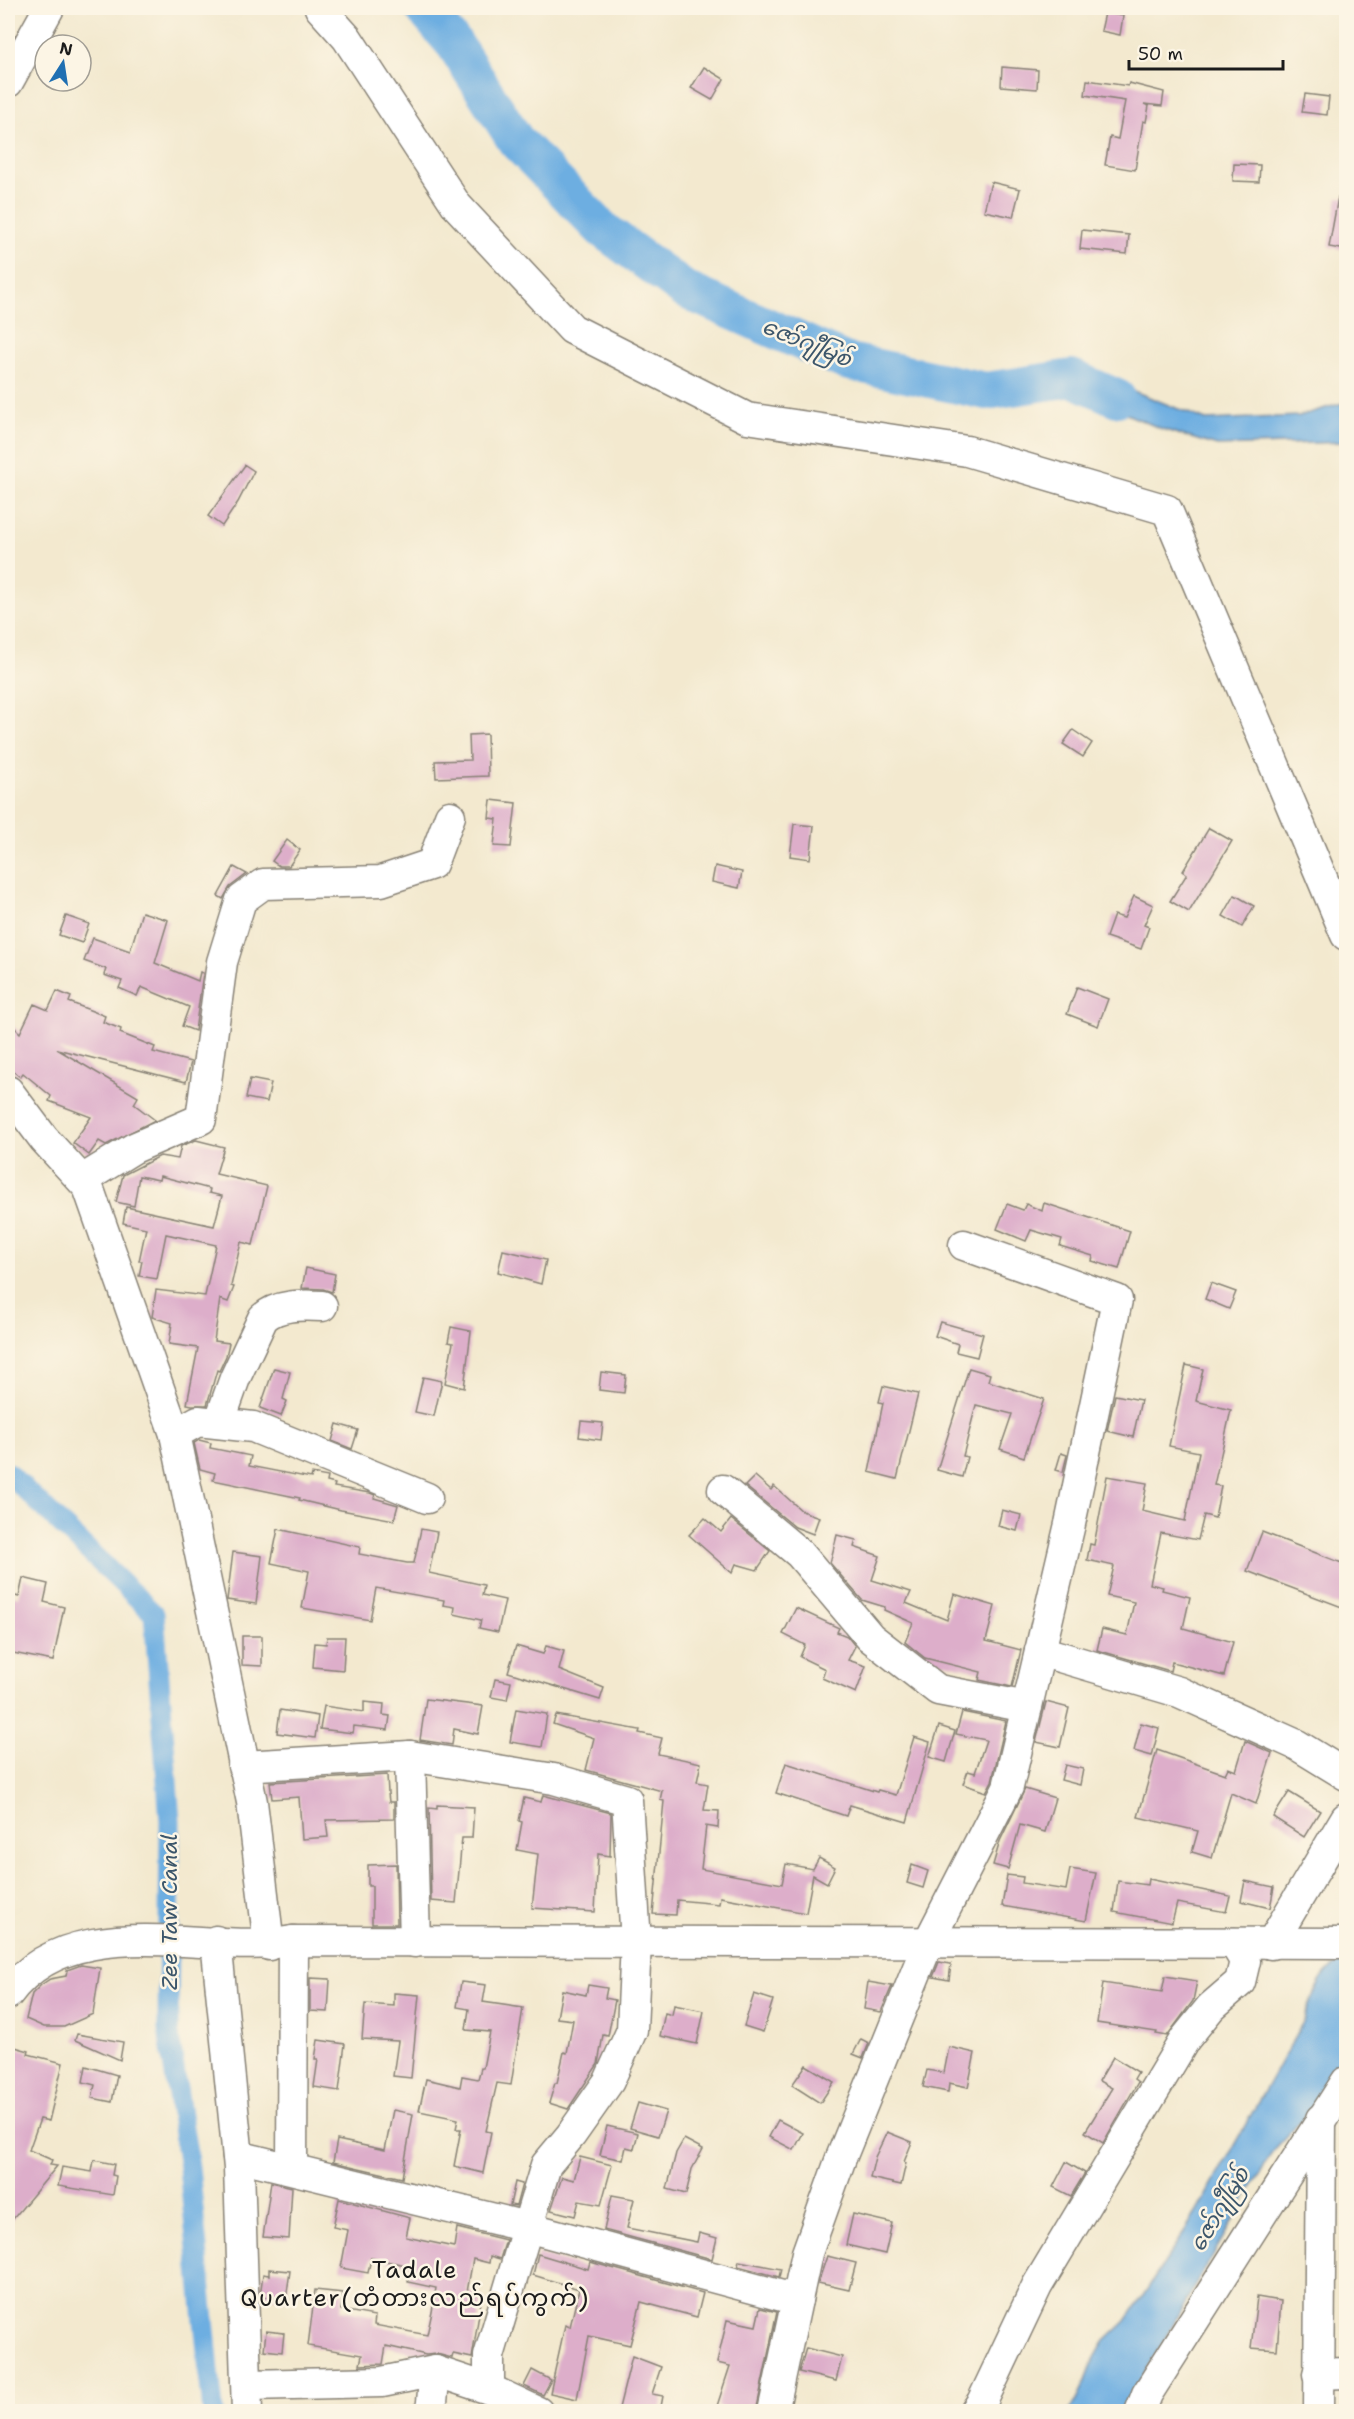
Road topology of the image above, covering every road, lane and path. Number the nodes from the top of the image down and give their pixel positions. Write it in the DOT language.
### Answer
graph roads {
  1 [pos="49,8"];
  2 [pos="320,8"];
  3 [pos="8,82"];
  4 [pos="450,816"];
  5 [pos="1347,935"];
  6 [pos="8,1091"];
  7 [pos="82,1180"];
  8 [pos="964,1245"];
  9 [pos="322,1306"];
  10 [pos="219,1424"];
  11 [pos="175,1434"];
  12 [pos="723,1490"];
  13 [pos="427,1498"];
  14 [pos="1040,1651"];
  15 [pos="1027,1707"];
  16 [pos="410,1756"];
  17 [pos="243,1766"];
  18 [pos="1347,1775"];
  19 [pos="1347,1818"];
  20 [pos="204,1941"];
  21 [pos="415,1942"];
  22 [pos="636,1942"];
  23 [pos="281,1943"];
  24 [pos="928,1943"];
  25 [pos="1234,1943"];
  26 [pos="1347,1943"];
  27 [pos="1271,1944"];
  28 [pos="8,1994"];
  29 [pos="1347,2082"];
  30 [pos="1322,2119"];
  31 [pos="238,2156"];
  32 [pos="292,2168"];
  33 [pos="1333,2224"];
  34 [pos="527,2227"];
  35 [pos="797,2300"];
  36 [pos="435,2371"];
  37 [pos="1332,2374"];
  38 [pos="489,2389"];
  39 [pos="248,2398"];
  40 [pos="431,2412"];
  41 [pos="538,2412"];
  42 [pos="773,2412"];
  43 [pos="975,2412"];
  44 [pos="1140,2412"];
  45 [pos="1318,2412"];
  1 -- 3 [label="street"];
  2 -- 5 [label="street"];
  4 -- 7 [label="street"];
  6 -- 7 [label="street"];
  7 -- 11 [label="street"];
  8 -- 14 [label="street"];
  9 -- 10 [label="street"];
  10 -- 11 [label="street"];
  10 -- 13 [label="street"];
  11 -- 17 [label="street"];
  12 -- 15 [label="street"];
  14 -- 15 [label="street"];
  14 -- 18 [label="street"];
  15 -- 24 [label="street"];
  16 -- 17 [label="street"];
  16 -- 21 [label="street"];
  16 -- 22 [label="street"];
  17 -- 23 [label="street"];
  19 -- 27 [label="street"];
  20 -- 23 [label="street"];
  20 -- 28 [label="street"];
  20 -- 31 [label="street"];
  21 -- 22 [label="street"];
  21 -- 23 [label="street"];
  22 -- 24 [label="street"];
  22 -- 34 [label="street"];
  23 -- 32 [label="street"];
  24 -- 25 [label="street"];
  24 -- 35 [label="street"];
  25 -- 27 [label="street"];
  25 -- 43 [label="street"];
  26 -- 27 [label="street"];
  29 -- 30 [label="street"];
  30 -- 33 [label="street"];
  30 -- 44 [label="street"];
  31 -- 32 [label="street"];
  31 -- 39 [label="street"];
  32 -- 34 [label="street"];
  33 -- 37 [label="street"];
  34 -- 35 [label="street"];
  34 -- 38 [label="street"];
  35 -- 42 [label="street"];
  36 -- 38 [label="street"];
  36 -- 39 [label="street"];
  36 -- 40 [label="street"];
  37 -- 45 [label="street"];
  38 -- 41 [label="street"];
}
